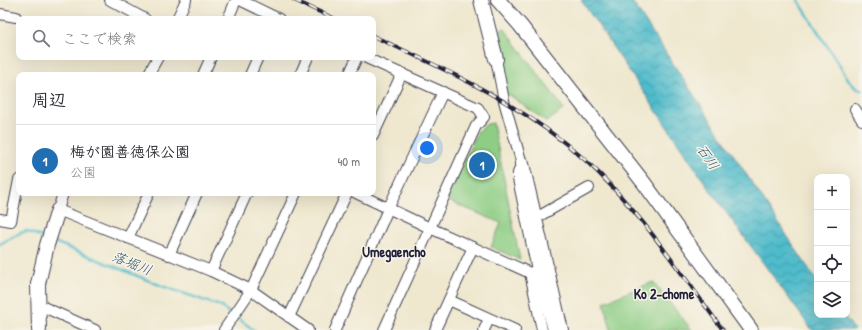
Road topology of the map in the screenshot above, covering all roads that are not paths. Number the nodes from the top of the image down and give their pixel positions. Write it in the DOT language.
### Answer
graph roads {
  1 [pos="110,0"];
  2 [pos="186,0"];
  3 [pos="236,0"];
  4 [pos="240,0"];
  5 [pos="481,0"];
  6 [pos="498,0"];
  7 [pos="0,14"];
  8 [pos="511,15"];
  9 [pos="139,16"];
  10 [pos="179,16"];
  11 [pos="229,16"];
  12 [pos="271,16"];
  13 [pos="16,17"];
  14 [pos="488,26"];
  15 [pos="496,58"];
  16 [pos="156,60"];
  17 [pos="210,60"];
  18 [pos="257,60"];
  19 [pos="307,60"];
  20 [pos="356,60"];
  21 [pos="371,60"];
  22 [pos="150,72"];
  23 [pos="204,72"];
  24 [pos="251,72"];
  25 [pos="301,72"];
  26 [pos="350,72"];
  27 [pos="402,73"];
  28 [pos="443,92"];
  29 [pos="855,109"];
  30 [pos="862,120"];
  31 [pos="376,129"];
  32 [pos="522,164"];
  33 [pos="589,188"];
  34 [pos="16,195"];
  35 [pos="148,196"];
  36 [pos="196,196"];
  37 [pos="246,196"];
  38 [pos="295,196"];
  39 [pos="346,196"];
  40 [pos="362,196"];
  41 [pos="60,198"];
  42 [pos="388,209"];
  43 [pos="0,219"];
  44 [pos="534,219"];
  45 [pos="430,228"];
  46 [pos="128,238"];
  47 [pos="473,247"];
  48 [pos="169,255"];
  49 [pos="211,271"];
  50 [pos="534,272"];
  51 [pos="251,290"];
  52 [pos="449,300"];
  53 [pos="39,305"];
  54 [pos="289,317"];
  55 [pos="489,319"];
  56 [pos="39,330"];
  57 [pos="96,330"];
  58 [pos="224,330"];
  59 [pos="308,330"];
  60 [pos="335,330"];
  61 [pos="384,330"];
  62 [pos="435,330"];
  63 [pos="484,330"];
  64 [pos="515,330"];
  65 [pos="542,330"];
  66 [pos="553,330"];
  67 [pos="561,330"];
  68 [pos="751,330"];
  1 -- 9 [label="street"];
  2 -- 10 [label="street"];
  3 -- 11 [label="street"];
  4 -- 12 [label="street"];
  5 -- 14 [label="street"];
  6 -- 8 [label="street"];
  7 -- 13 [label="street"];
  8 -- 14 [label="street"];
  8 -- 68 [label="street"];
  14 -- 15 [label="street"];
  15 -- 32 [label="street"];
  16 -- 22 [label="street"];
  17 -- 23 [label="street"];
  18 -- 24 [label="street"];
  19 -- 25 [label="street"];
  20 -- 26 [label="street"];
  21 -- 27 [label="street"];
  27 -- 28 [label="street"];
  27 -- 31 [label="street"];
  28 -- 42 [label="street"];
  28 -- 45 [label="street"];
  29 -- 30 [label="street"];
  32 -- 44 [label="street"];
  32 -- 50 [label="street"];
  33 -- 44 [label="street"];
  34 -- 43 [label="street"];
  35 -- 46 [label="street"];
  36 -- 48 [label="street"];
  37 -- 49 [label="street"];
  38 -- 51 [label="street"];
  39 -- 54 [label="street"];
  40 -- 42 [label="street"];
  41 -- 46 [label="street"];
  41 -- 53 [label="street"];
  42 -- 45 [label="street"];
  42 -- 60 [label="street"];
  44 -- 67 [label="street"];
  45 -- 47 [label="street"];
  45 -- 61 [label="street"];
  46 -- 48 [label="street"];
  47 -- 50 [label="street"];
  47 -- 52 [label="street"];
  48 -- 49 [label="street"];
  49 -- 51 [label="street"];
  50 -- 65 [label="street"];
  50 -- 66 [label="street"];
  51 -- 54 [label="street"];
  51 -- 58 [label="street"];
  52 -- 55 [label="street"];
  52 -- 62 [label="street"];
  53 -- 56 [label="street"];
  53 -- 57 [label="street"];
  54 -- 59 [label="street"];
  55 -- 63 [label="street"];
  55 -- 64 [label="street"];
}
